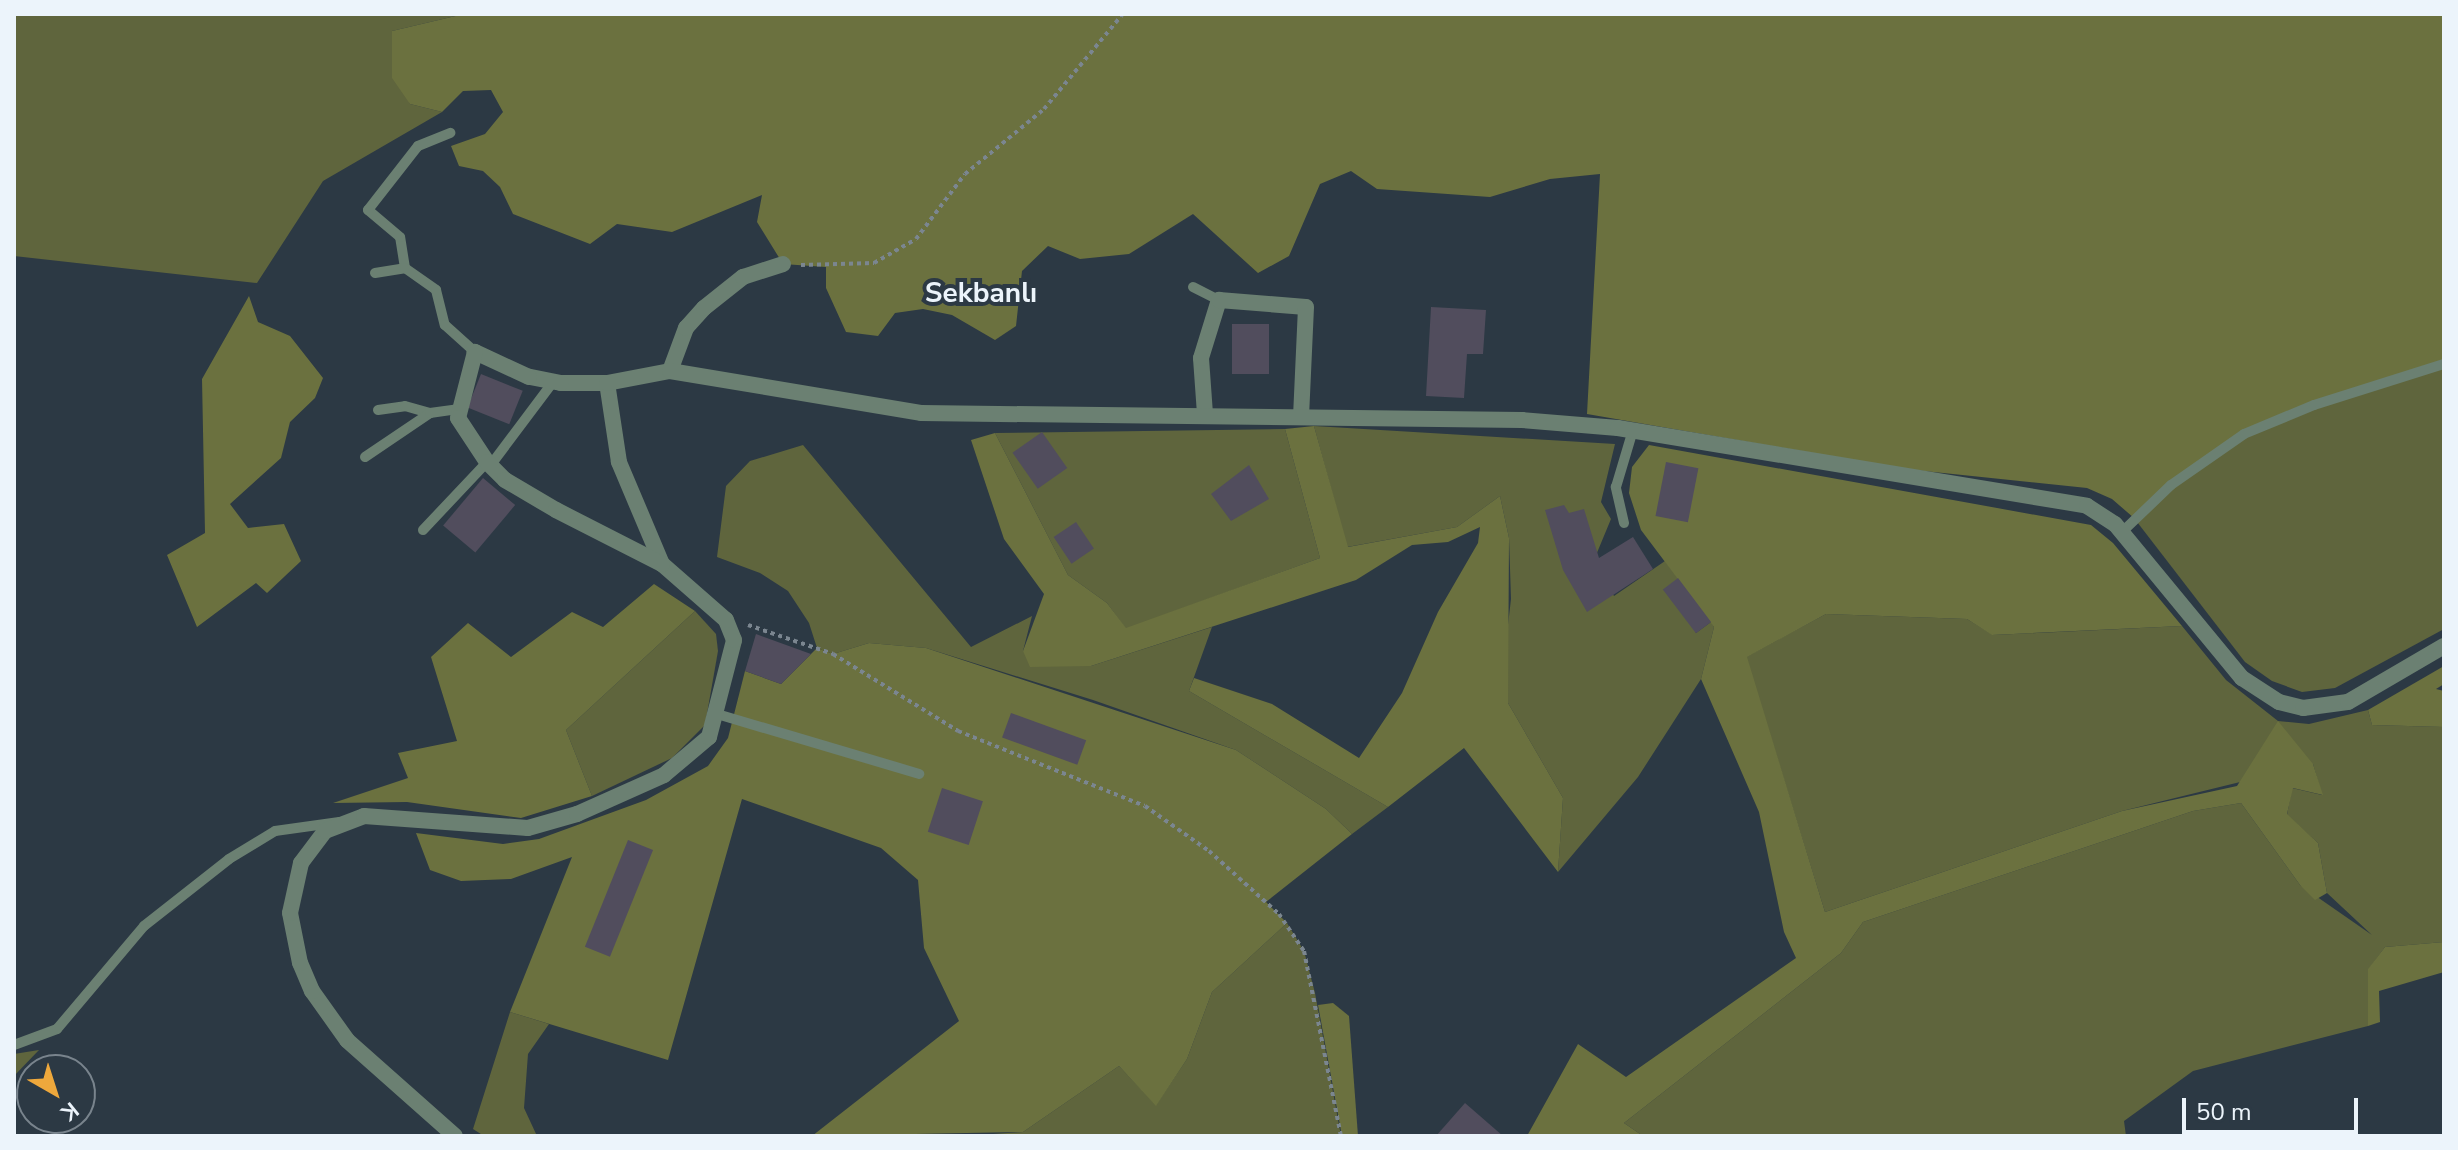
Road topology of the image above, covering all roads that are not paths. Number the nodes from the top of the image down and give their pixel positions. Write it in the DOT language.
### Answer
graph roads {
  1 [pos="450,133"];
  2 [pos="783,264"];
  3 [pos="405,268"];
  4 [pos="375,273"];
  5 [pos="1193,287"];
  6 [pos="1219,300"];
  7 [pos="475,352"];
  8 [pos="2444,364"];
  9 [pos="670,371"];
  10 [pos="553,382"];
  11 [pos="607,383"];
  12 [pos="458,409"];
  13 [pos="378,410"];
  14 [pos="430,413"];
  15 [pos="1205,414"];
  16 [pos="1301,416"];
  17 [pos="1633,430"];
  18 [pos="365,457"];
  19 [pos="488,464"];
  20 [pos="1624,523"];
  21 [pos="423,530"];
  22 [pos="2122,532"];
  23 [pos="662,564"];
  24 [pos="2444,646"];
  25 [pos="717,714"];
  26 [pos="919,774"];
  27 [pos="345,822"];
  28 [pos="14,1045"];
  29 [pos="455,1136"];
  1 -- 3 [label="lane"];
  2 -- 9 [label="street"];
  3 -- 4 [label="lane"];
  3 -- 7 [label="lane"];
  5 -- 6 [label="lane"];
  6 -- 15 [label="street"];
  6 -- 16 [label="street"];
  7 -- 10 [label="street"];
  7 -- 12 [label="street"];
  8 -- 22 [label="lane"];
  9 -- 11 [label="street"];
  9 -- 15 [label="street"];
  10 -- 11 [label="street"];
  10 -- 19 [label="lane"];
  11 -- 23 [label="street"];
  12 -- 14 [label="lane"];
  12 -- 19 [label="street"];
  13 -- 14 [label="lane"];
  14 -- 18 [label="lane"];
  15 -- 16 [label="street"];
  16 -- 17 [label="street"];
  17 -- 20 [label="lane"];
  17 -- 22 [label="street"];
  19 -- 21 [label="lane"];
  19 -- 23 [label="street"];
  22 -- 24 [label="street"];
  23 -- 25 [label="street"];
  25 -- 26 [label="lane"];
  25 -- 27 [label="street"];
  27 -- 28 [label="lane"];
  27 -- 29 [label="street"];
}
